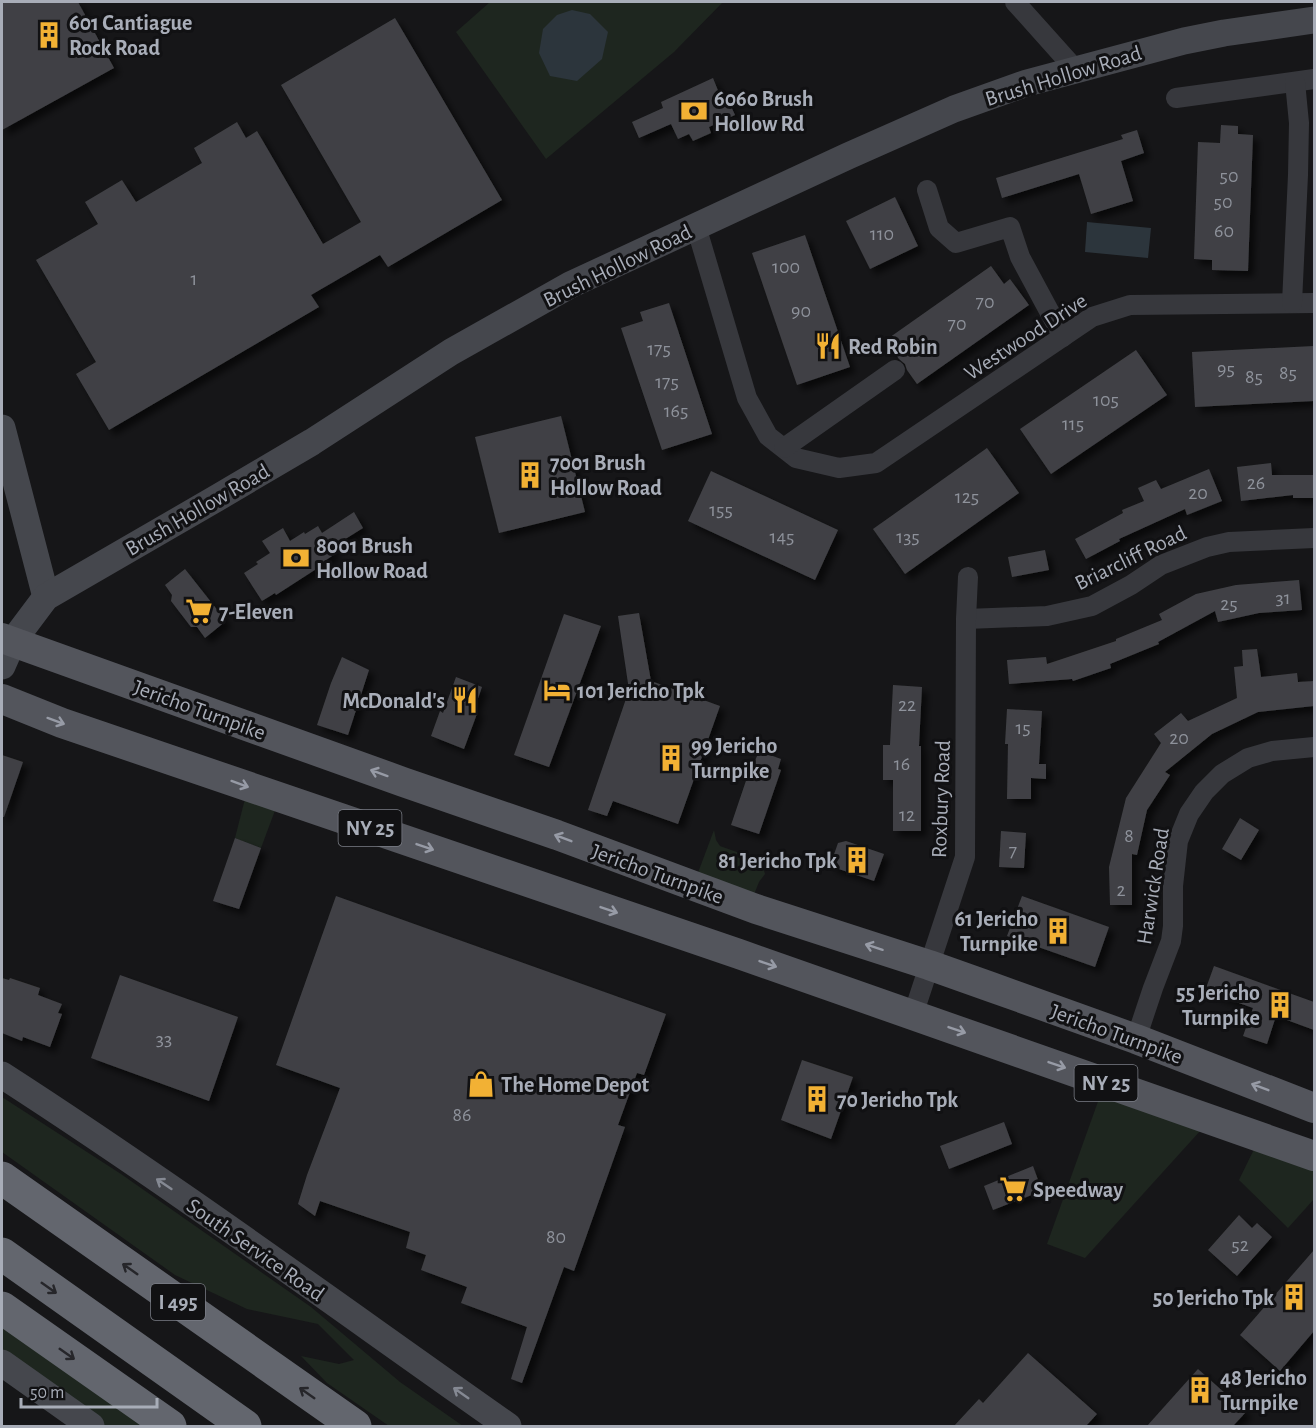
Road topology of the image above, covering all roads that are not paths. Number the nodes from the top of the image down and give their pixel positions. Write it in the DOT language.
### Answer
graph roads {
  1 [pos="1015,2"];
  2 [pos="1314,20"];
  3 [pos="1075,69"];
  4 [pos="1314,79"];
  5 [pos="1295,81"];
  6 [pos="1176,98"];
  7 [pos="927,190"];
  8 [pos="696,226"];
  9 [pos="1292,303"];
  10 [pos="1314,303"];
  11 [pos="1063,337"];
  12 [pos="896,370"];
  13 [pos="2,428"];
  14 [pos="784,448"];
  15 [pos="1314,538"];
  16 [pos="968,577"];
  17 [pos="46,597"];
  18 [pos="966,618"];
  19 [pos="5,648"];
  20 [pos="2,699"];
  21 [pos="1314,747"];
  22 [pos="929,964"];
  23 [pos="913,1015"];
  24 [pos="1136,1040"];
  25 [pos="2,1075"];
  26 [pos="1314,1108"];
  27 [pos="1314,1156"];
  28 [pos="2,1178"];
  29 [pos="2,1254"];
  30 [pos="2,1308"];
  31 [pos="2,1363"];
  32 [pos="91,1426"];
  33 [pos="170,1426"];
  34 [pos="245,1426"];
  35 [pos="355,1426"];
  36 [pos="508,1426"];
  1 -- 3 [label="street"];
  2 -- 3 [label="main road, Brush Hollow Road"];
  3 -- 8 [label="main road, Brush Hollow Road"];
  4 -- 5 [label="street"];
  5 -- 6 [label="street"];
  5 -- 9 [label="street"];
  7 -- 11 [label="street"];
  8 -- 14 [label="street, Westwood Drive"];
  8 -- 17 [label="main road, Brush Hollow Road"];
  9 -- 10 [label="street, Westwood Drive"];
  9 -- 11 [label="street, Westwood Drive"];
  11 -- 14 [label="street, Westwood Drive"];
  12 -- 14 [label="street"];
  13 -- 17 [label="main road"];
  15 -- 18 [label="street, Briarcliff Road"];
  16 -- 18 [label="street, Roxbury Road"];
  17 -- 19 [label="main road, Brush Hollow Road"];
  18 -- 22 [label="street, Roxbury Road"];
  22 -- 19 [label="main road, Jericho Turnpike / NY 25, one-way"];
  20 -- 23 [label="main road, NY 25, one-way"];
  21 -- 24 [label="street, Harwick Road"];
  22 -- 23 [label="street, Roxbury Road"];
  22 -- 24 [label="main road, Jericho Turnpike / NY 25"];
  23 -- 27 [label="main road, NY 25, one-way"];
  26 -- 24 [label="main road, Jericho Turnpike / NY 25, one-way"];
  36 -- 25 [label="main road, South Service Road, one-way"];
  35 -- 28 [label="highway, I 495, one-way"];
  29 -- 34 [label="highway, I 495, one-way"];
  30 -- 33 [label="highway, one-way"];
  31 -- 32 [label="main road"];
}
